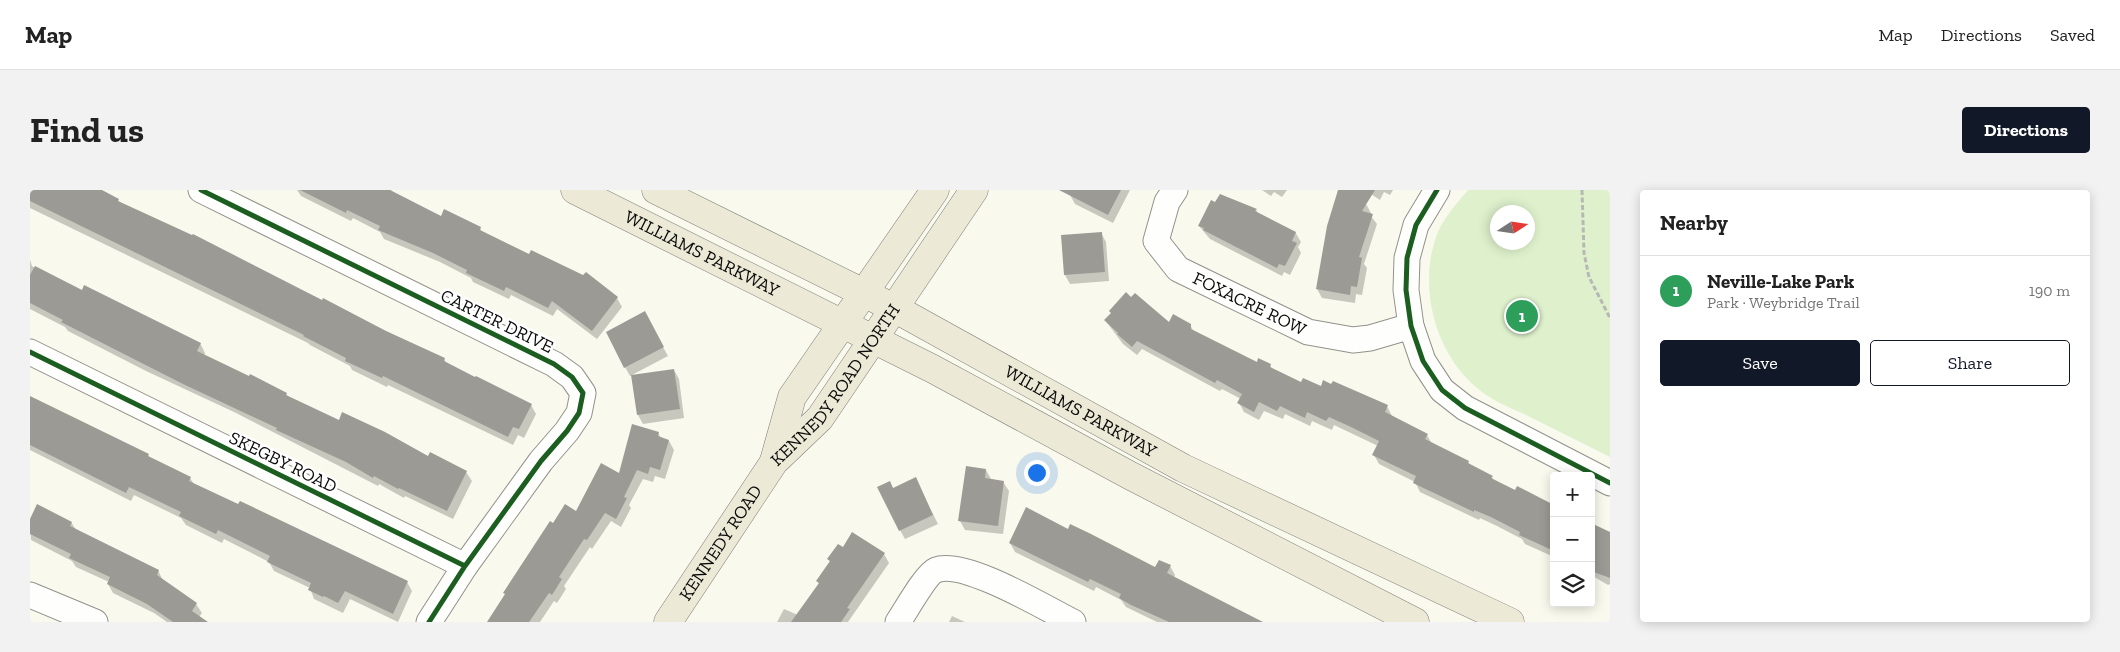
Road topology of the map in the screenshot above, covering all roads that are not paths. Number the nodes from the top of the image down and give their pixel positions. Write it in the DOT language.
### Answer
graph roads {
  1 [pos="202,190"];
  2 [pos="576,190"];
  3 [pos="656,190"];
  4 [pos="936,190"];
  5 [pos="974,190"];
  6 [pos="1175,190"];
  7 [pos="1437,190"];
  8 [pos="864,294"];
  9 [pos="894,308"];
  10 [pos="843,324"];
  11 [pos="1411,326"];
  12 [pos="873,340"];
  13 [pos="30,352"];
  14 [pos="774,462"];
  15 [pos="1610,483"];
  16 [pos="465,566"];
  17 [pos="30,595"];
  18 [pos="95,622"];
  19 [pos="429,622"];
  20 [pos="668,622"];
  21 [pos="898,622"];
  22 [pos="1073,622"];
  23 [pos="1415,622"];
  24 [pos="1510,622"];
  1 -- 16 [label="street, CARTER DRIVE"];
  2 -- 10 [label="main road, WILLIAMS PARKWAY"];
  3 -- 8 [label="main road, WILLIAMS PARKWAY"];
  4 -- 8 [label="main road, KENNEDY ROAD NORTH"];
  5 -- 9 [label="main road, KENNEDY ROAD NORTH"];
  6 -- 11 [label="street, FOXACRE ROW"];
  7 -- 11 [label="street"];
  8 -- 9 [label="main road, WILLIAMS PARKWAY"];
  8 -- 10 [label="main road, KENNEDY ROAD NORTH"];
  9 -- 12 [label="main road, KENNEDY ROAD NORTH"];
  9 -- 24 [label="main road, WILLIAMS PARKWAY"];
  10 -- 12 [label="main road, WILLIAMS PARKWAY"];
  10 -- 14 [label="main road, KENNEDY ROAD NORTH"];
  11 -- 15 [label="street"];
  12 -- 14 [label="main road, KENNEDY ROAD NORTH"];
  12 -- 23 [label="main road, WILLIAMS PARKWAY"];
  13 -- 16 [label="street, SKEGBY ROAD"];
  14 -- 20 [label="main road, KENNEDY ROAD"];
  16 -- 19 [label="street"];
  17 -- 18 [label="street"];
  21 -- 22 [label="street"];
}
